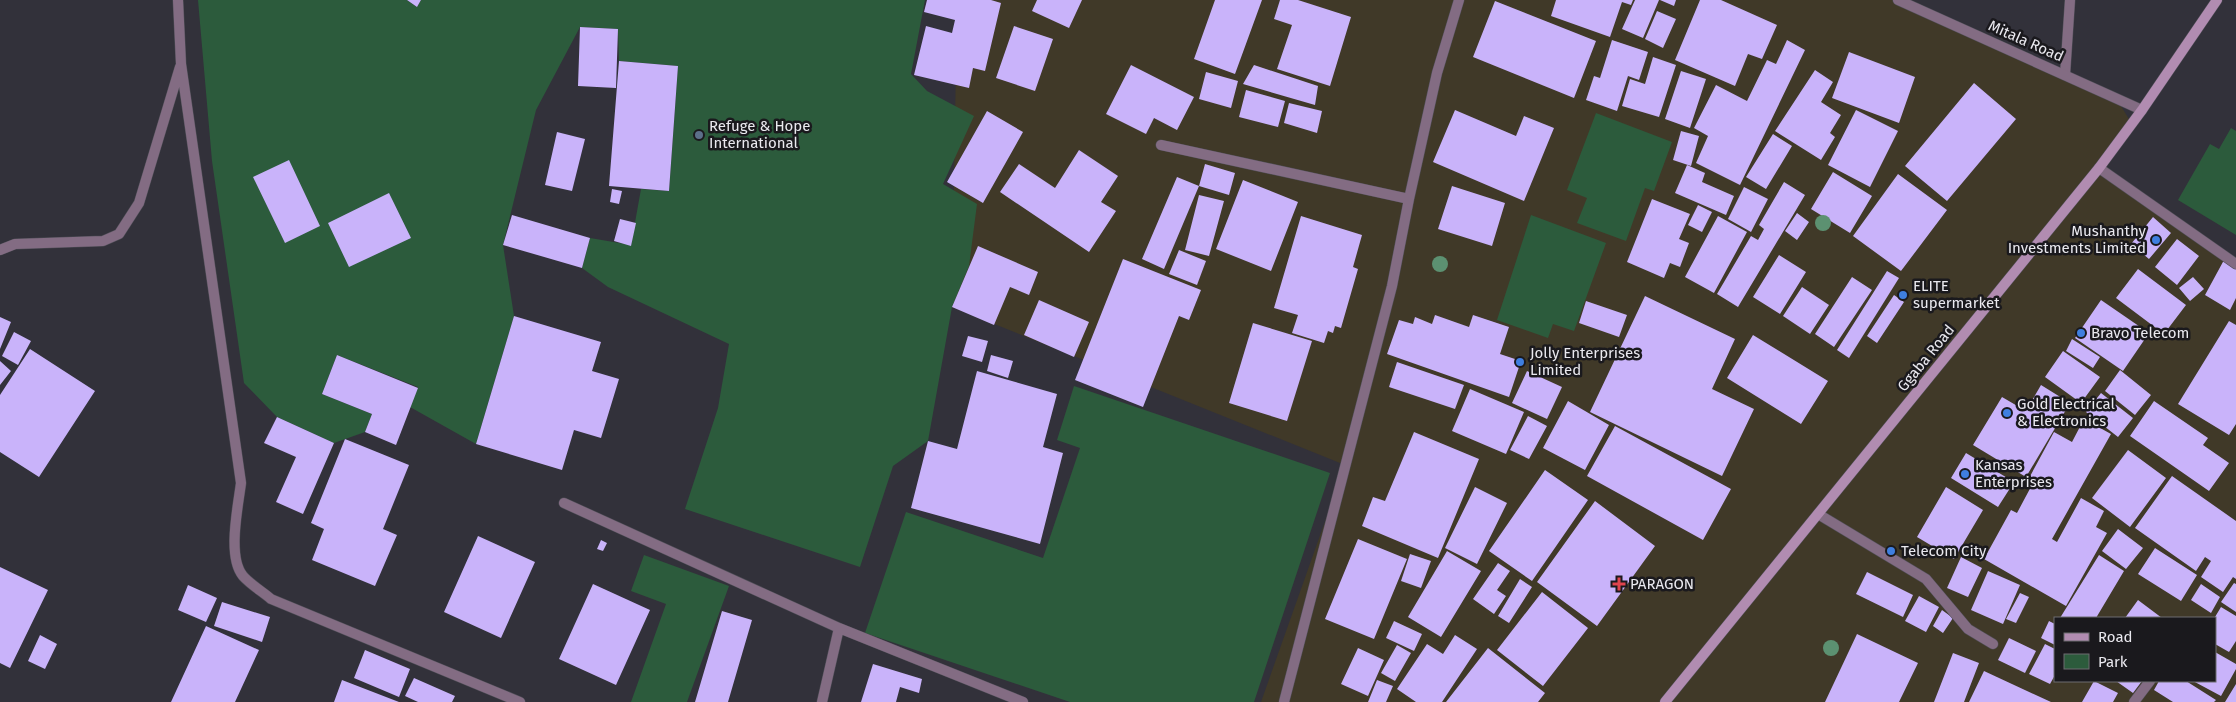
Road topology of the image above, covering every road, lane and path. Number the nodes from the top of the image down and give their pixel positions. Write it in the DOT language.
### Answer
graph roads {
  1 [pos="178,0"];
  2 [pos="1459,0"];
  3 [pos="1898,0"];
  4 [pos="2070,0"];
  5 [pos="2217,0"];
  6 [pos="181,64"];
  7 [pos="2065,75"];
  8 [pos="2142,110"];
  9 [pos="1161,145"];
  10 [pos="2099,168"];
  11 [pos="1409,199"];
  12 [pos="0,250"];
  13 [pos="2236,264"];
  14 [pos="564,503"];
  15 [pos="1818,514"];
  16 [pos="839,628"];
  17 [pos="1993,644"];
  18 [pos="2149,682"];
  19 [pos="520,702"];
  20 [pos="822,702"];
  21 [pos="1023,702"];
  22 [pos="1284,702"];
  23 [pos="1665,702"];
  24 [pos="2134,702"];
  1 -- 6 [label="street"];
  2 -- 11 [label="street"];
  3 -- 7 [label="street, Mitala Road"];
  4 -- 7 [label="street"];
  5 -- 8 [label="main road, Ggaba Road"];
  6 -- 12 [label="street"];
  6 -- 19 [label="street"];
  7 -- 8 [label="street, Mitala Road"];
  8 -- 10 [label="main road, Ggaba Road"];
  9 -- 11 [label="street"];
  10 -- 13 [label="street"];
  10 -- 15 [label="main road, Ggaba Road"];
  11 -- 22 [label="street"];
  14 -- 16 [label="street"];
  15 -- 17 [label="street"];
  15 -- 23 [label="main road, Ggaba Road"];
  16 -- 20 [label="street"];
  16 -- 21 [label="street"];
  18 -- 24 [label="street"];
}
